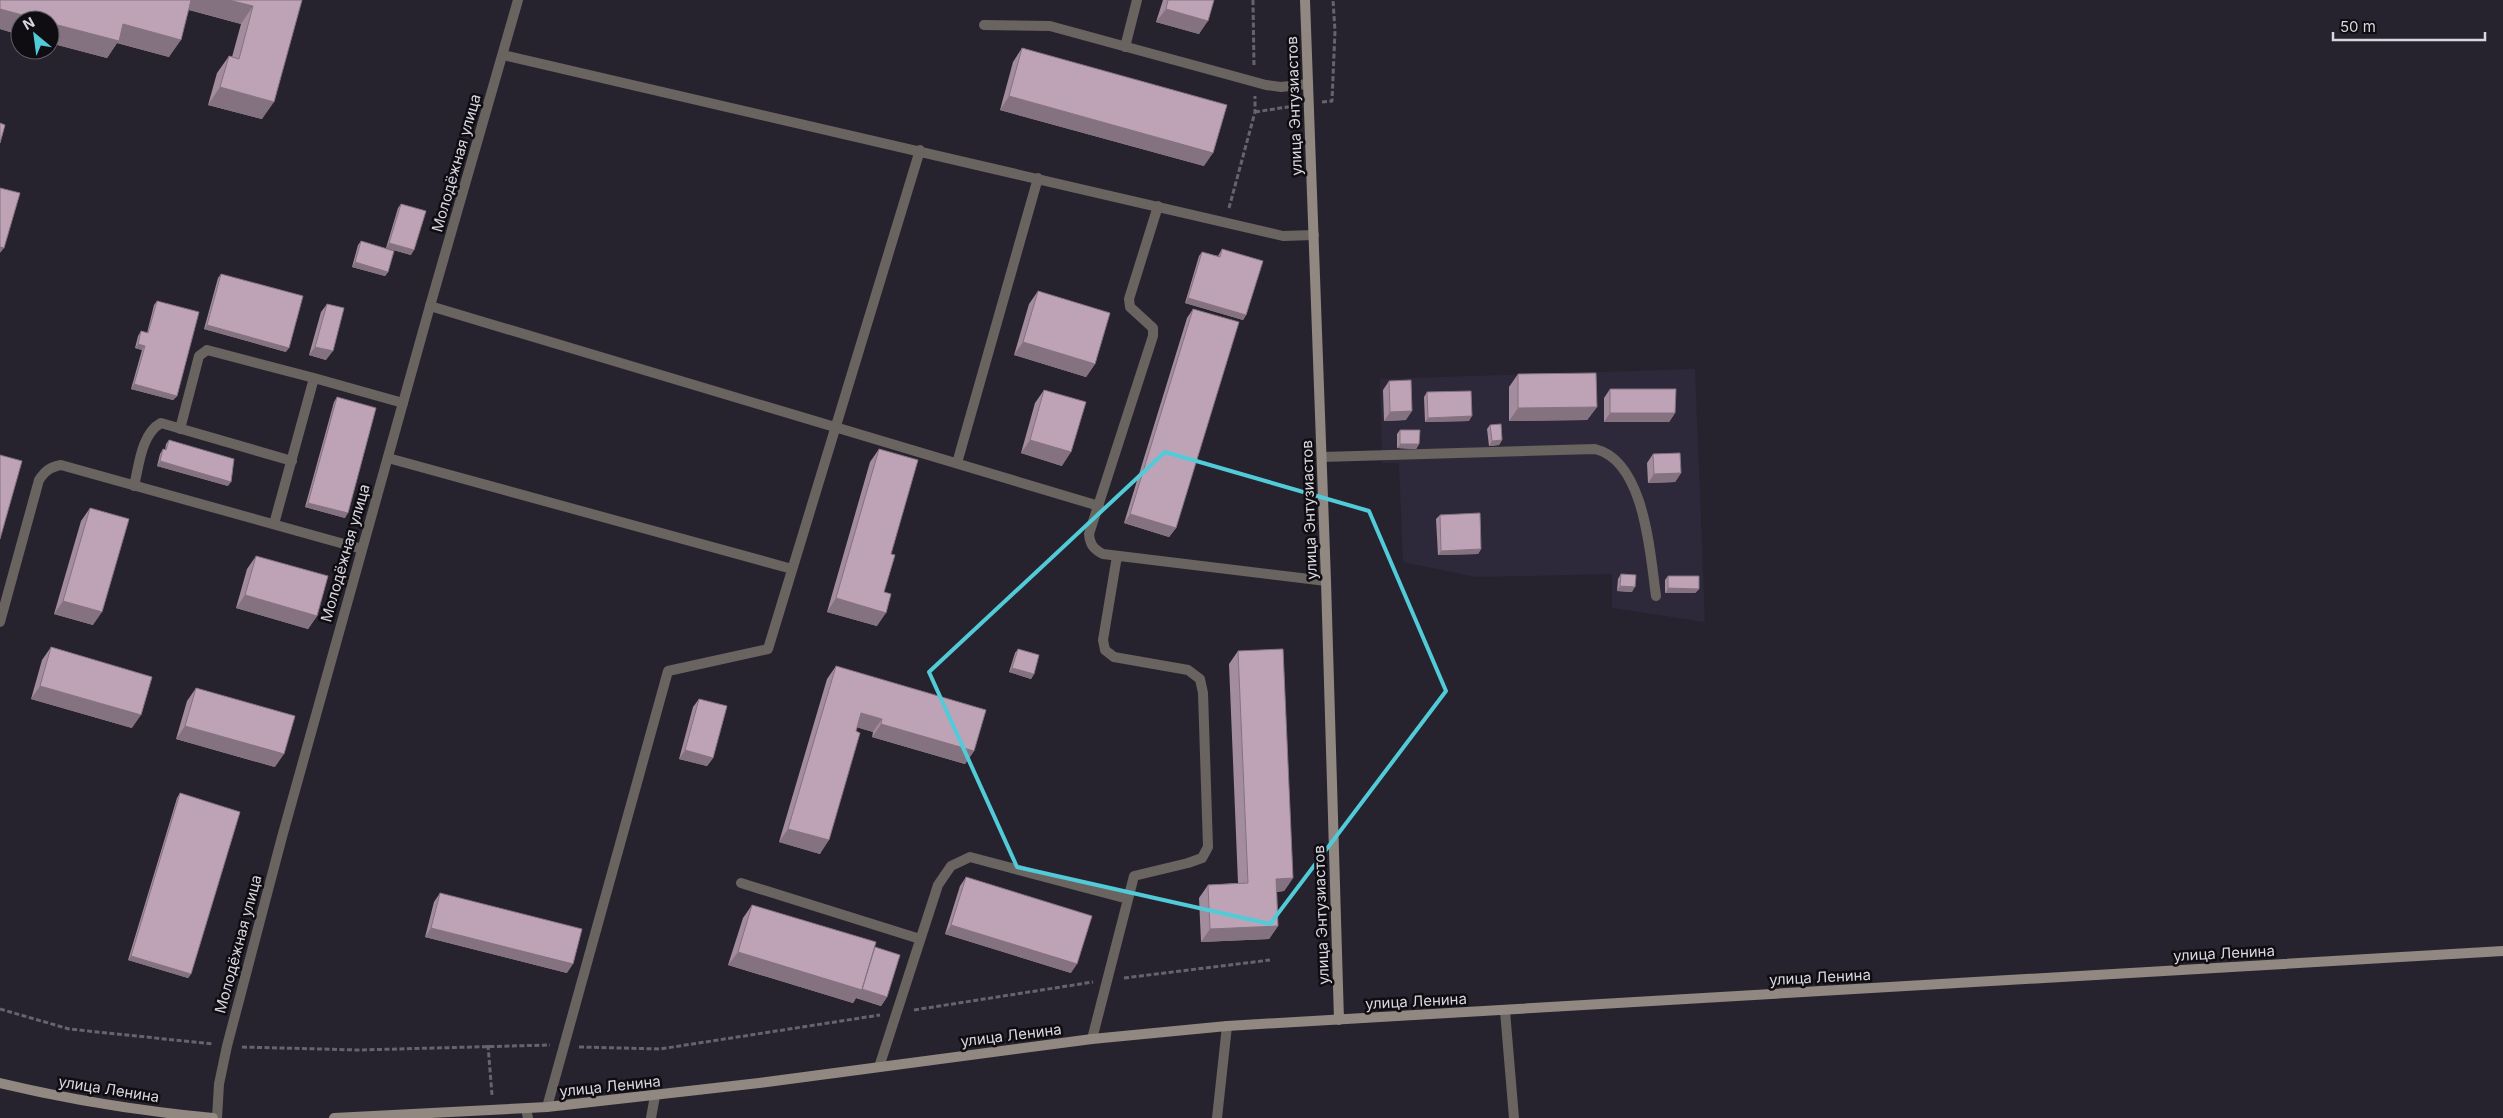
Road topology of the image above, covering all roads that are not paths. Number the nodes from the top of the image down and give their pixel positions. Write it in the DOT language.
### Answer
graph roads {
  1 [pos="518,0"];
  2 [pos="1137,0"];
  3 [pos="1305,0"];
  4 [pos="984,25"];
  5 [pos="1125,47"];
  6 [pos="503,55"];
  7 [pos="1308,84"];
  8 [pos="920,150"];
  9 [pos="1038,178"];
  10 [pos="1158,206"];
  11 [pos="1314,235"];
  12 [pos="430,306"];
  13 [pos="314,378"];
  14 [pos="403,403"];
  15 [pos="836,427"];
  16 [pos="180,429"];
  17 [pos="1322,457"];
  18 [pos="388,458"];
  19 [pos="292,460"];
  20 [pos="957,463"];
  21 [pos="134,486"];
  22 [pos="1099,506"];
  23 [pos="274,524"];
  24 [pos="362,549"];
  25 [pos="1116,556"];
  26 [pos="792,570"];
  27 [pos="1326,580"];
  28 [pos="1656,596"];
  29 [pos="0,622"];
  30 [pos="741,883"];
  31 [pos="1128,900"];
  32 [pos="920,939"];
  33 [pos="2503,951"];
  34 [pos="1505,1011"];
  35 [pos="1339,1020"];
  36 [pos="1227,1026"];
  37 [pos="1092,1039"];
  38 [pos="879,1066"];
  39 [pos="0,1083"];
  40 [pos="655,1096"];
  41 [pos="547,1107"];
  42 [pos="527,1113"];
  43 [pos="215,1118"];
  44 [pos="334,1118"];
  45 [pos="651,1118"];
  46 [pos="1217,1118"];
  47 [pos="1514,1118"];
  1 -- 6 [label="street, Молодёжная улица"];
  2 -- 5 [label="street"];
  3 -- 7 [label="main road, улица Энтузиастов"];
  4 -- 5 [label="street"];
  5 -- 7 [label="street"];
  6 -- 8 [label="street"];
  6 -- 12 [label="street, Молодёжная улица"];
  7 -- 11 [label="main road, улица Энтузиастов"];
  8 -- 9 [label="street"];
  8 -- 15 [label="street"];
  9 -- 10 [label="street"];
  9 -- 20 [label="street"];
  10 -- 11 [label="street"];
  10 -- 22 [label="street"];
  11 -- 17 [label="main road, улица Энтузиастов"];
  12 -- 14 [label="street, Молодёжная улица"];
  12 -- 15 [label="street"];
  13 -- 14 [label="street"];
  13 -- 16 [label="street"];
  13 -- 19 [label="street"];
  14 -- 18 [label="street, Молодёжная улица"];
  15 -- 20 [label="street"];
  15 -- 26 [label="street"];
  16 -- 19 [label="street"];
  16 -- 21 [label="street"];
  17 -- 27 [label="main road, улица Энтузиастов"];
  17 -- 28 [label="street"];
  18 -- 24 [label="street, Молодёжная улица"];
  18 -- 26 [label="street"];
  19 -- 23 [label="street"];
  20 -- 22 [label="street"];
  21 -- 23 [label="street"];
  21 -- 29 [label="street"];
  22 -- 25 [label="street"];
  23 -- 24 [label="street"];
  24 -- 43 [label="street, Молодёжная улица"];
  25 -- 27 [label="street"];
  25 -- 31 [label="street"];
  26 -- 41 [label="street"];
  27 -- 35 [label="main road, улица Энтузиастов"];
  30 -- 32 [label="street"];
  31 -- 32 [label="street"];
  31 -- 37 [label="street"];
  32 -- 38 [label="street"];
  33 -- 34 [label="main road, улица Ленина"];
  34 -- 35 [label="main road, улица Ленина"];
  34 -- 47 [label="street"];
  35 -- 36 [label="main road, улица Ленина"];
  36 -- 37 [label="main road, улица Ленина"];
  36 -- 46 [label="street"];
  37 -- 38 [label="main road, улица Ленина"];
  38 -- 40 [label="main road, улица Ленина"];
  39 -- 43 [label="main road, улица Ленина"];
  40 -- 41 [label="main road, улица Ленина"];
  40 -- 45 [label="street"];
  41 -- 42 [label="main road, улица Ленина"];
  42 -- 44 [label="main road, улица Ленина"];
}
